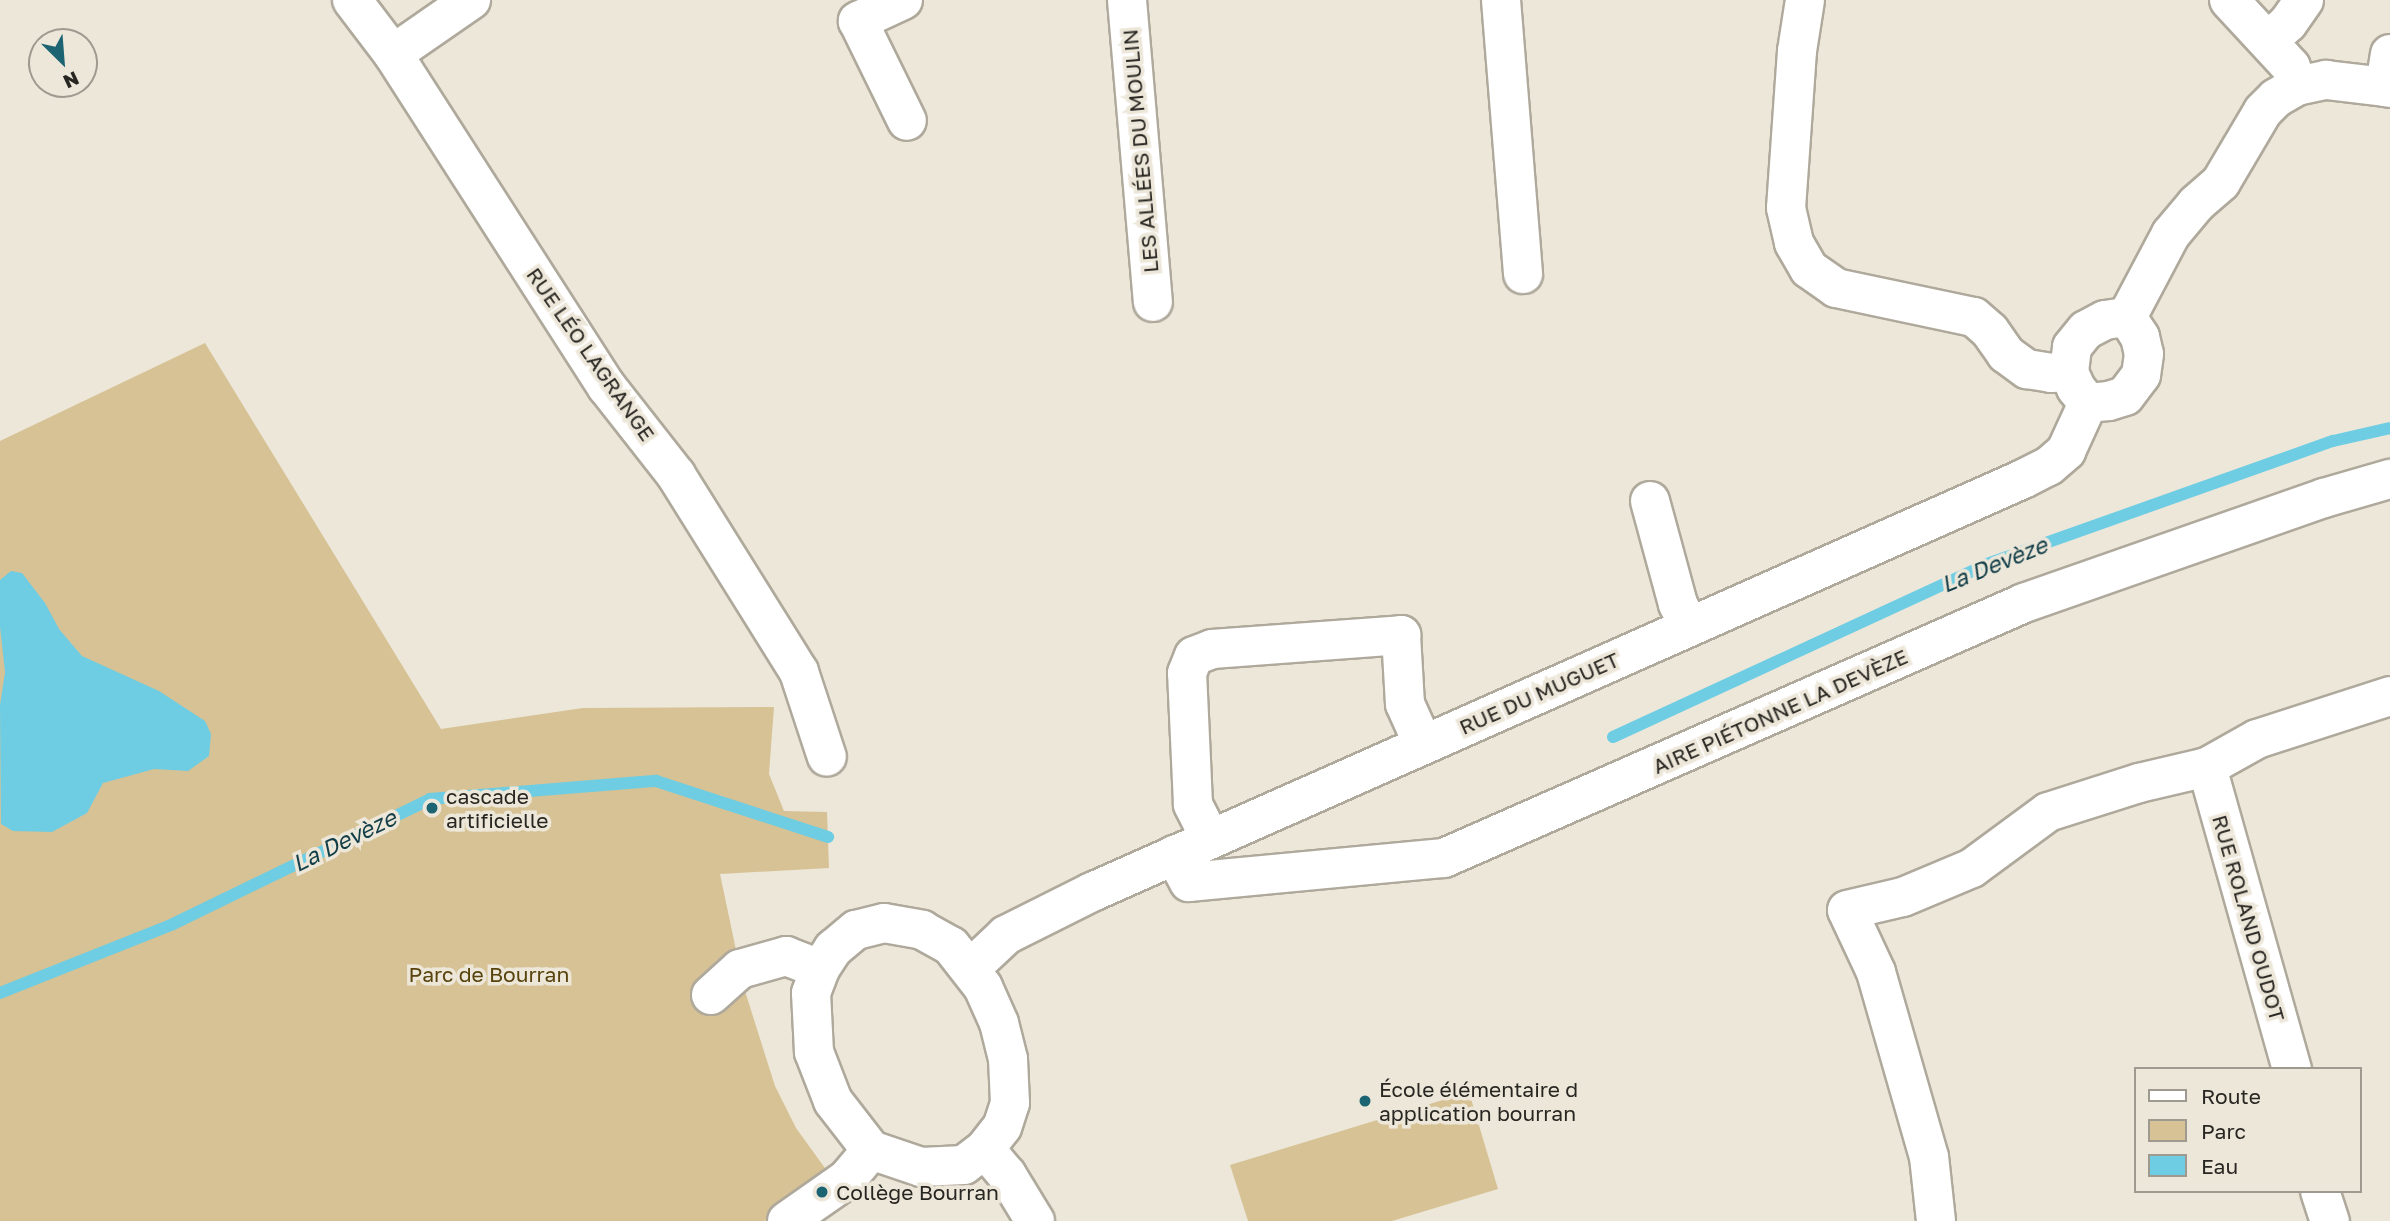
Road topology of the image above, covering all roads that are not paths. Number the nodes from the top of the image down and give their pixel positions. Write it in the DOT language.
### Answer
graph roads {
  1 [pos="352,0"];
  2 [pos="471,0"];
  3 [pos="903,0"];
  4 [pos="1127,0"];
  5 [pos="1501,0"];
  6 [pos="1805,0"];
  7 [pos="2229,0"];
  8 [pos="2304,0"];
  9 [pos="2268,41"];
  10 [pos="393,54"];
  11 [pos="2388,76"];
  12 [pos="2297,86"];
  13 [pos="907,121"];
  14 [pos="1523,275"];
  15 [pos="1153,302"];
  16 [pos="2127,317"];
  17 [pos="2079,387"];
  18 [pos="2390,479"];
  19 [pos="1650,501"];
  20 [pos="1689,626"];
  21 [pos="2390,696"];
  22 [pos="1423,744"];
  23 [pos="827,757"];
  24 [pos="2207,767"];
  25 [pos="1210,838"];
  26 [pos="1174,855"];
  27 [pos="971,968"];
  28 [pos="820,970"];
  29 [pos="710,995"];
  30 [pos="2291,1067"];
  31 [pos="985,1149"];
  32 [pos="871,1150"];
  33 [pos="2321,1193"];
  34 [pos="787,1221"];
  35 [pos="1035,1221"];
  36 [pos="1936,1221"];
  37 [pos="2330,1221"];
  1 -- 10 [label="street, RUE LÉO LAGRANGE"];
  2 -- 10 [label="street"];
  3 -- 13 [label="street"];
  4 -- 15 [label="street, LES ALLÉES DU MOULIN"];
  5 -- 14 [label="street"];
  6 -- 17 [label="street"];
  7 -- 9 [label="street"];
  8 -- 9 [label="street"];
  9 -- 12 [label="street"];
  10 -- 23 [label="street, RUE LÉO LAGRANGE"];
  11 -- 12 [label="street"];
  12 -- 16 [label="street"];
  16 -- 17 [label="street, RUE DU MUGUET"];
  16 -- 17 [label="street"];
  17 -- 20 [label="street, RUE DU MUGUET"];
  18 -- 26 [label="street, AIRE PIÉTONNE LA DEVÈZE"];
  19 -- 20 [label="street"];
  20 -- 22 [label="street, RUE DU MUGUET"];
  21 -- 24 [label="street"];
  22 -- 25 [label="street, RUE DU MUGUET"];
  22 -- 25 [label="street"];
  24 -- 30 [label="street, RUE ROLAND OUDOT"];
  24 -- 36 [label="street"];
  25 -- 26 [label="street, RUE DU MUGUET"];
  26 -- 27 [label="street, RUE DU MUGUET"];
  27 -- 28 [label="street"];
  27 -- 31 [label="street"];
  28 -- 29 [label="street"];
  28 -- 32 [label="street"];
  31 -- 32 [label="street"];
  31 -- 35 [label="street"];
  32 -- 34 [label="street"];
  33 -- 37 [label="street"];
}
